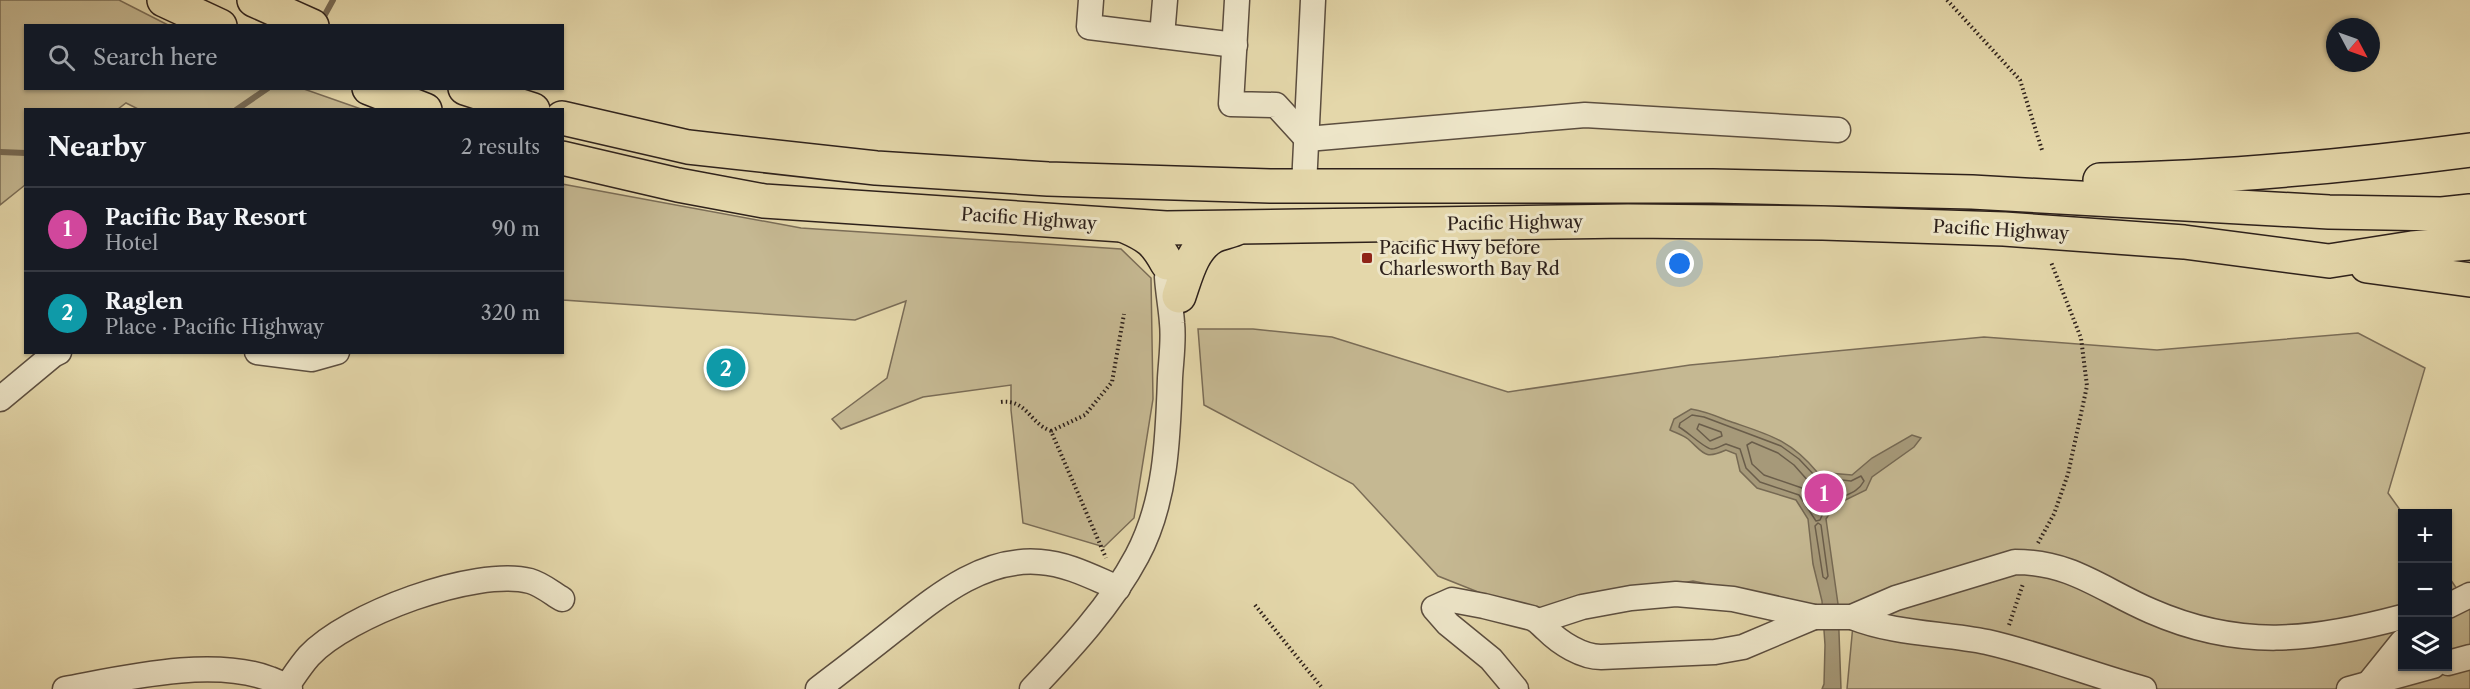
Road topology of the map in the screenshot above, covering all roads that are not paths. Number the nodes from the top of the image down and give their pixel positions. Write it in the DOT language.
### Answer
graph roads {
  1 [pos="164,0"];
  2 [pos="254,0"];
  3 [pos="1091,0"];
  4 [pos="1165,0"];
  5 [pos="1237,0"];
  6 [pos="1313,0"];
  7 [pos="216,24"];
  8 [pos="308,24"];
  9 [pos="1162,36"];
  10 [pos="1235,45"];
  11 [pos="374,90"];
  12 [pos="471,90"];
  13 [pos="420,108"];
  14 [pos="527,108"];
  15 [pos="564,118"];
  16 [pos="1838,130"];
  17 [pos="1307,139"];
  18 [pos="2470,150"];
  19 [pos="564,158"];
  20 [pos="1048,179"];
  21 [pos="1304,186"];
  22 [pos="1412,186"];
  23 [pos="1971,192"];
  24 [pos="2470,211"];
  25 [pos="1123,225"];
  26 [pos="1176,226"];
  27 [pos="1237,229"];
  28 [pos="2470,243"];
  29 [pos="2329,261"];
  30 [pos="1167,263"];
  31 [pos="2470,280"];
  32 [pos="1176,310"];
  33 [pos="55,354"];
  34 [pos="273,354"];
  35 [pos="330,354"];
  36 [pos="0,399"];
  37 [pos="1118,588"];
  38 [pos="2470,595"];
  39 [pos="562,599"];
  40 [pos="2452,604"];
  41 [pos="1816,617"];
  42 [pos="1849,617"];
  43 [pos="2398,618"];
  44 [pos="1539,621"];
  45 [pos="2398,647"];
  46 [pos="2470,657"];
  47 [pos="2452,662"];
  48 [pos="2414,671"];
  49 [pos="1057,678"];
  50 [pos="2359,686"];
  51 [pos="289,687"];
  52 [pos="65,689"];
  53 [pos="818,689"];
  54 [pos="1032,689"];
  55 [pos="1516,689"];
  56 [pos="2144,689"];
  1 -- 7 [label="highway"];
  2 -- 8 [label="highway"];
  3 -- 9 [label="street"];
  4 -- 9 [label="street"];
  5 -- 10 [label="street"];
  6 -- 17 [label="street"];
  9 -- 10 [label="street"];
  10 -- 17 [label="street"];
  11 -- 13 [label="highway"];
  12 -- 14 [label="highway"];
  15 -- 20 [label="highway, Pacific Highway"];
  16 -- 17 [label="street"];
  17 -- 21 [label="street"];
  18 -- 23 [label="highway"];
  19 -- 25 [label="highway, Pacific Highway"];
  20 -- 21 [label="highway, Pacific Highway"];
  20 -- 26 [label="highway"];
  21 -- 22 [label="highway, Pacific Highway"];
  22 -- 23 [label="highway, Pacific Highway"];
  22 -- 26 [label="highway"];
  23 -- 24 [label="highway, Pacific Highway"];
  25 -- 26 [label="highway, Pacific Highway"];
  25 -- 30 [label="highway"];
  26 -- 27 [label="highway, Pacific Highway"];
  26 -- 30 [label="street"];
  26 -- 32 [label="street"];
  27 -- 29 [label="highway, Pacific Highway"];
  27 -- 32 [label="highway"];
  28 -- 29 [label="highway, Pacific Highway"];
  29 -- 31 [label="highway"];
  30 -- 32 [label="street"];
  32 -- 37 [label="street"];
  33 -- 36 [label="street"];
  34 -- 35 [label="street"];
  37 -- 49 [label="street"];
  37 -- 53 [label="street"];
  38 -- 40 [label="street"];
  39 -- 51 [label="street"];
  41 -- 42 [label="street"];
  41 -- 44 [label="street"];
  41 -- 44 [label="street"];
  42 -- 43 [label="street"];
  42 -- 56 [label="street"];
  44 -- 55 [label="street"];
  45 -- 50 [label="street"];
  46 -- 47 [label="street"];
  48 -- 50 [label="street"];
  49 -- 54 [label="street"];
  51 -- 52 [label="street"];
}
